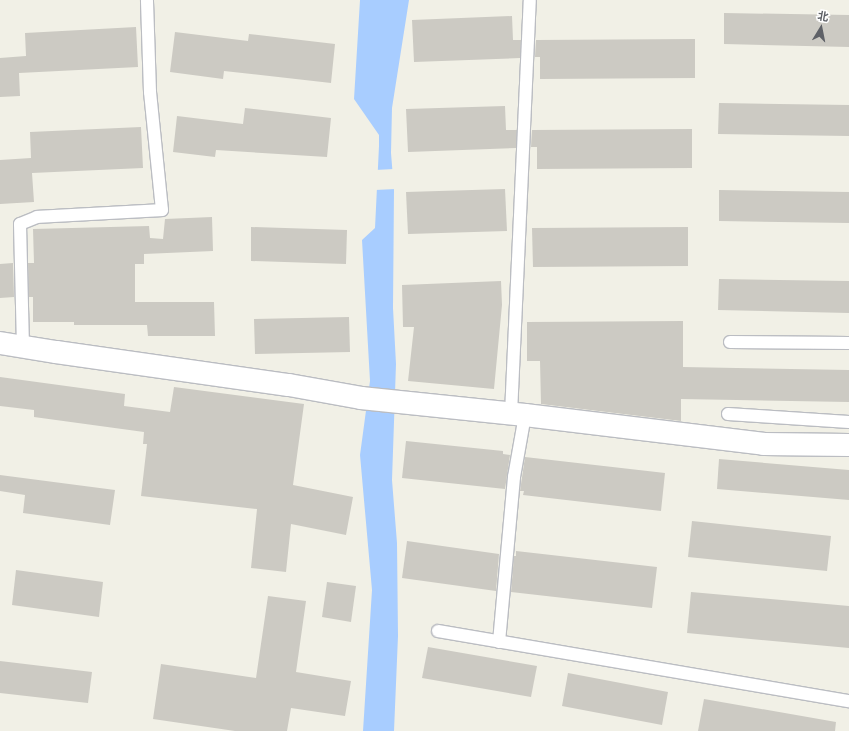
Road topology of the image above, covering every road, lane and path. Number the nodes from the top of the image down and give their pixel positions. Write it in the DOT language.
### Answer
graph roads {
  1 [pos="146,0"];
  2 [pos="530,0"];
  3 [pos="730,342"];
  4 [pos="0,343"];
  5 [pos="849,343"];
  6 [pos="23,346"];
  7 [pos="518,414"];
  8 [pos="728,414"];
  9 [pos="849,422"];
  10 [pos="849,445"];
  11 [pos="438,631"];
  12 [pos="499,642"];
  13 [pos="849,701"];
  1 -- 6 [label="lane"];
  2 -- 7 [label="lane"];
  3 -- 5 [label="lane"];
  4 -- 6 [label="street"];
  6 -- 7 [label="street"];
  7 -- 10 [label="street"];
  7 -- 12 [label="lane"];
  8 -- 9 [label="lane"];
  11 -- 12 [label="lane"];
  12 -- 13 [label="lane"];
}
